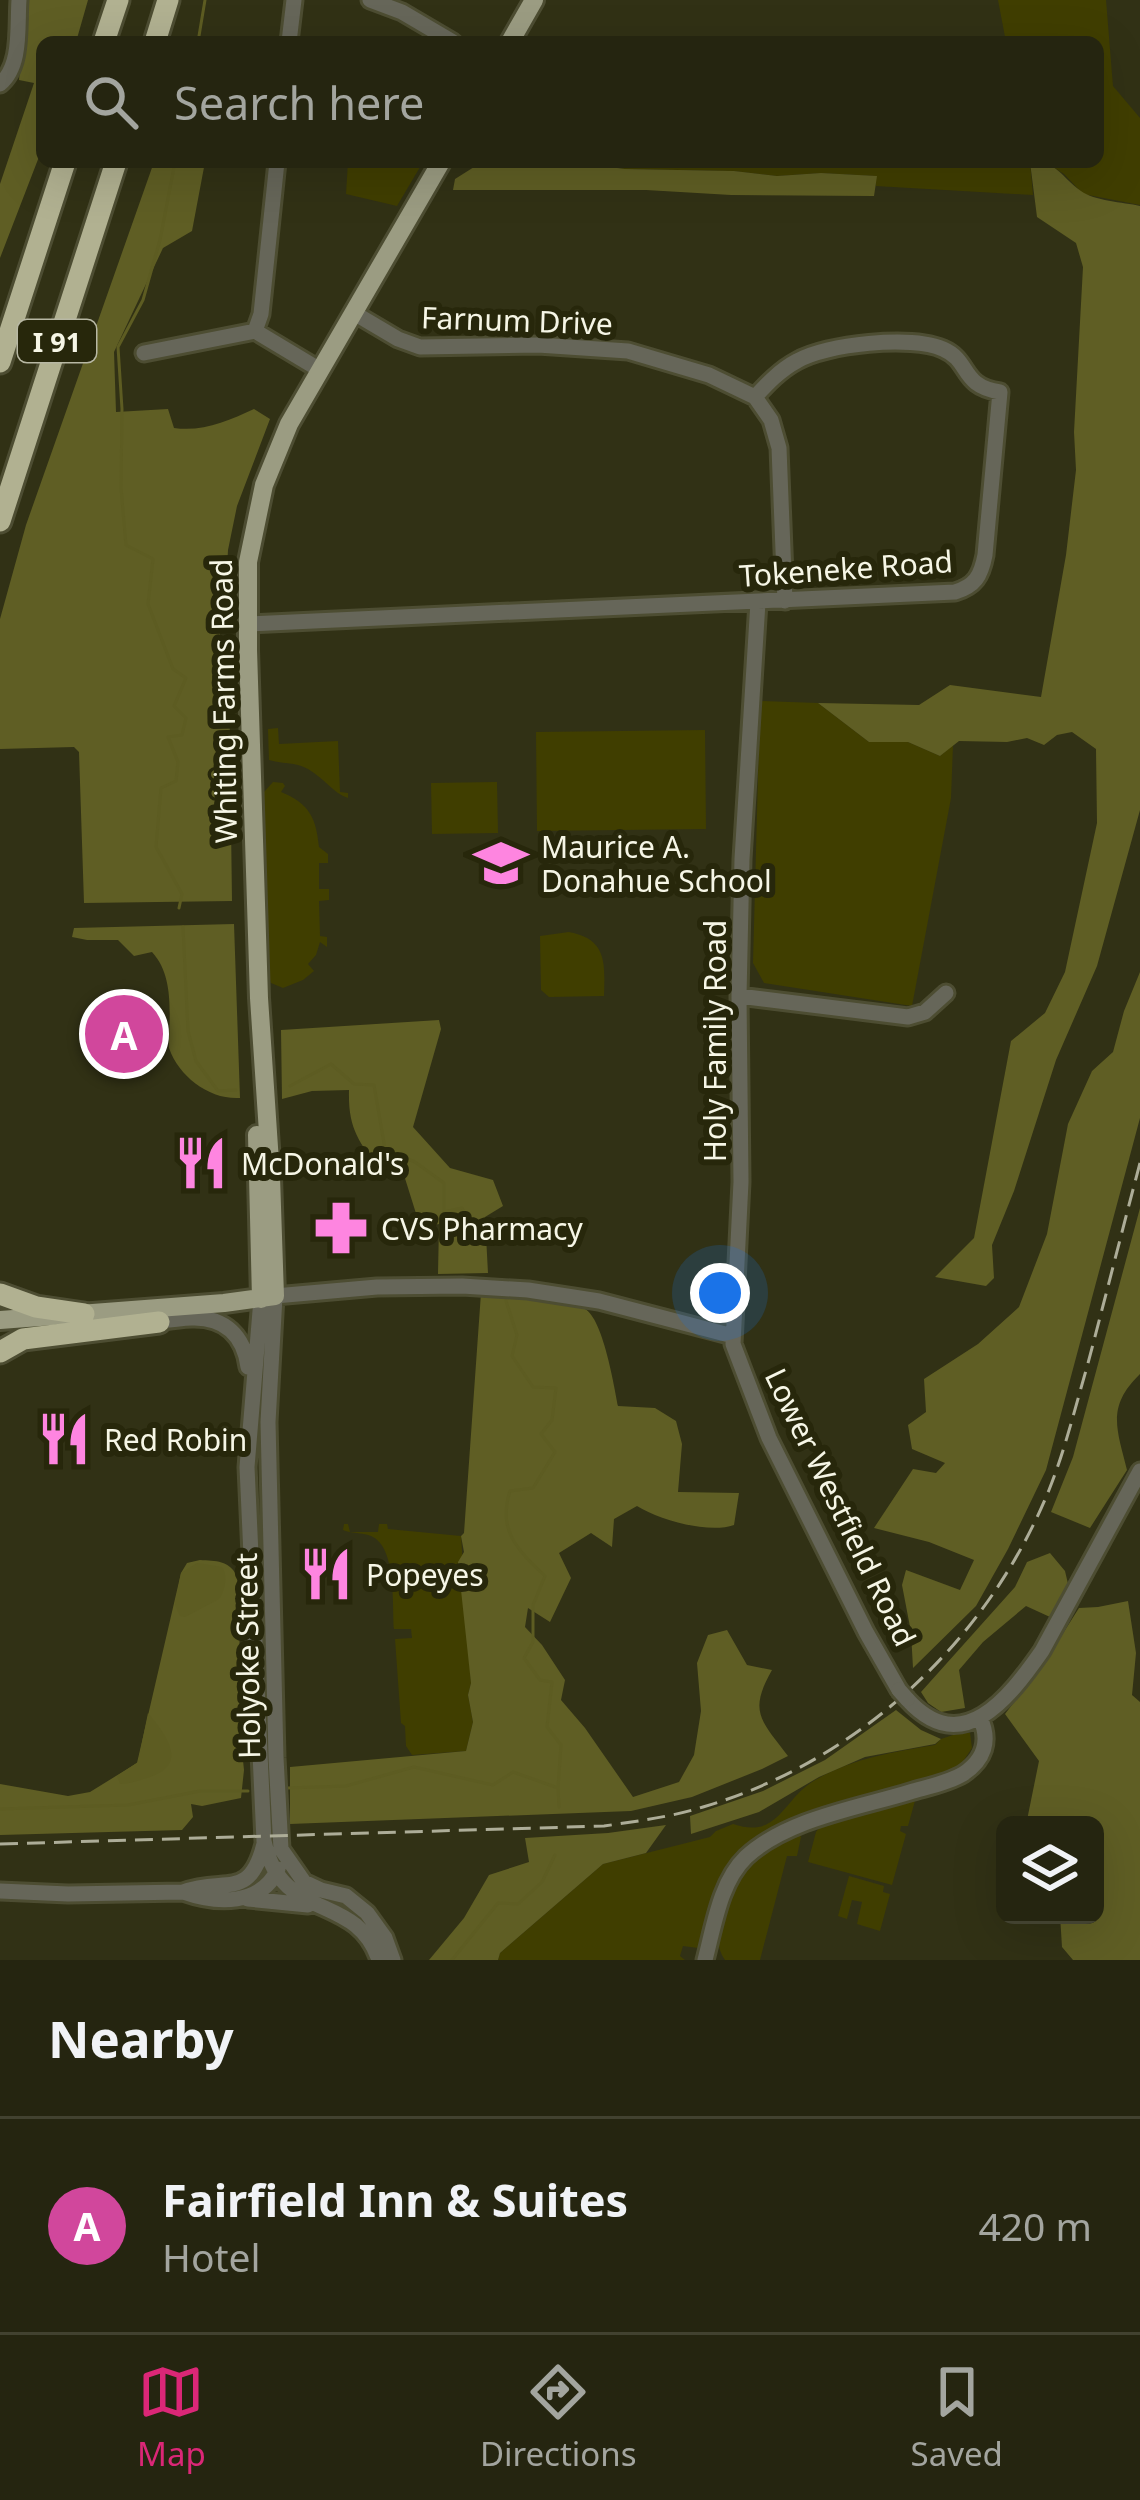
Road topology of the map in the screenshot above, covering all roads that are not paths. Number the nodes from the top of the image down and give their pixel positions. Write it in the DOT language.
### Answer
graph roads {
  1 [pos="19,0"];
  2 [pos="118,0"];
  3 [pos="168,0"];
  4 [pos="294,0"];
  5 [pos="370,0"];
  6 [pos="534,0"];
  7 [pos="106,36"];
  8 [pos="156,36"];
  9 [pos="290,36"];
  10 [pos="443,36"];
  11 [pos="513,36"];
  12 [pos="0,84"];
  13 [pos="63,168"];
  14 [pos="114,168"];
  15 [pos="276,168"];
  16 [pos="438,168"];
  17 [pos="354,313"];
  18 [pos="256,331"];
  19 [pos="144,353"];
  20 [pos="0,362"];
  21 [pos="320,370"];
  22 [pos="754,397"];
  23 [pos="12,484"];
  24 [pos="0,521"];
  25 [pos="0,537"];
  26 [pos="785,601"];
  27 [pos="758,602"];
  28 [pos="247,624"];
  29 [pos="946,993"];
  30 [pos="739,996"];
  31 [pos="0,1294"];
  32 [pos="268,1297"];
  33 [pos="121,1311"];
  34 [pos="84,1314"];
  35 [pos="0,1320"];
  36 [pos="159,1322"];
  37 [pos="733,1336"];
  38 [pos="0,1352"];
  39 [pos="251,1400"];
  40 [pos="1140,1471"];
  41 [pos="980,1718"];
  42 [pos="264,1840"];
  43 [pos="285,1856"];
  44 [pos="277,1872"];
  45 [pos="296,1874"];
  46 [pos="0,1891"];
  47 [pos="235,1892"];
  48 [pos="318,1906"];
  49 [pos="379,1960"];
  50 [pos="393,1960"];
  51 [pos="705,1960"];
  1 -- 12 [label="street"];
  2 -- 7 [label="highway"];
  3 -- 8 [label="highway"];
  4 -- 9 [label="street"];
  5 -- 10 [label="street"];
  6 -- 11 [label="main road"];
  13 -- 20 [label="highway, I 91"];
  14 -- 23 [label="highway, I 91"];
  15 -- 18 [label="street"];
  16 -- 17 [label="main road, Whiting Farms Road"];
  17 -- 21 [label="main road, Whiting Farms Road"];
  17 -- 22 [label="street, Farnum Drive"];
  18 -- 19 [label="street"];
  18 -- 21 [label="street"];
  21 -- 28 [label="main road, Whiting Farms Road"];
  22 -- 26 [label="street"];
  22 -- 26 [label="street, Tokeneke Road"];
  23 -- 24 [label="highway, I 91"];
  23 -- 25 [label="highway"];
  26 -- 27 [label="street, Tokeneke Road"];
  27 -- 28 [label="street, Tokeneke Road"];
  27 -- 30 [label="street, Holy Family Road"];
  28 -- 32 [label="main road, Whiting Farms Road"];
  29 -- 30 [label="street"];
  30 -- 37 [label="street, Holy Family Road"];
  31 -- 34 [label="highway"];
  32 -- 33 [label="main road"];
  32 -- 37 [label="street"];
  32 -- 39 [label="street, Holyoke Street"];
  32 -- 43 [label="street, Holyoke Street"];
  33 -- 34 [label="main road"];
  33 -- 36 [label="street"];
  34 -- 35 [label="main road"];
  36 -- 38 [label="highway"];
  36 -- 39 [label="street"];
  37 -- 41 [label="street, Lower Westfield Road"];
  39 -- 42 [label="street, Holyoke Street"];
  40 -- 41 [label="street"];
  41 -- 51 [label="street"];
  42 -- 44 [label="street, Holyoke Street"];
  42 -- 47 [label="street"];
  43 -- 44 [label="street"];
  43 -- 45 [label="street, Holyoke Street"];
  44 -- 45 [label="street"];
  44 -- 47 [label="street"];
  44 -- 48 [label="street, Holyoke Street"];
  45 -- 50 [label="street"];
  46 -- 47 [label="street"];
  47 -- 48 [label="street"];
  48 -- 49 [label="street, Holyoke Street"];
}
